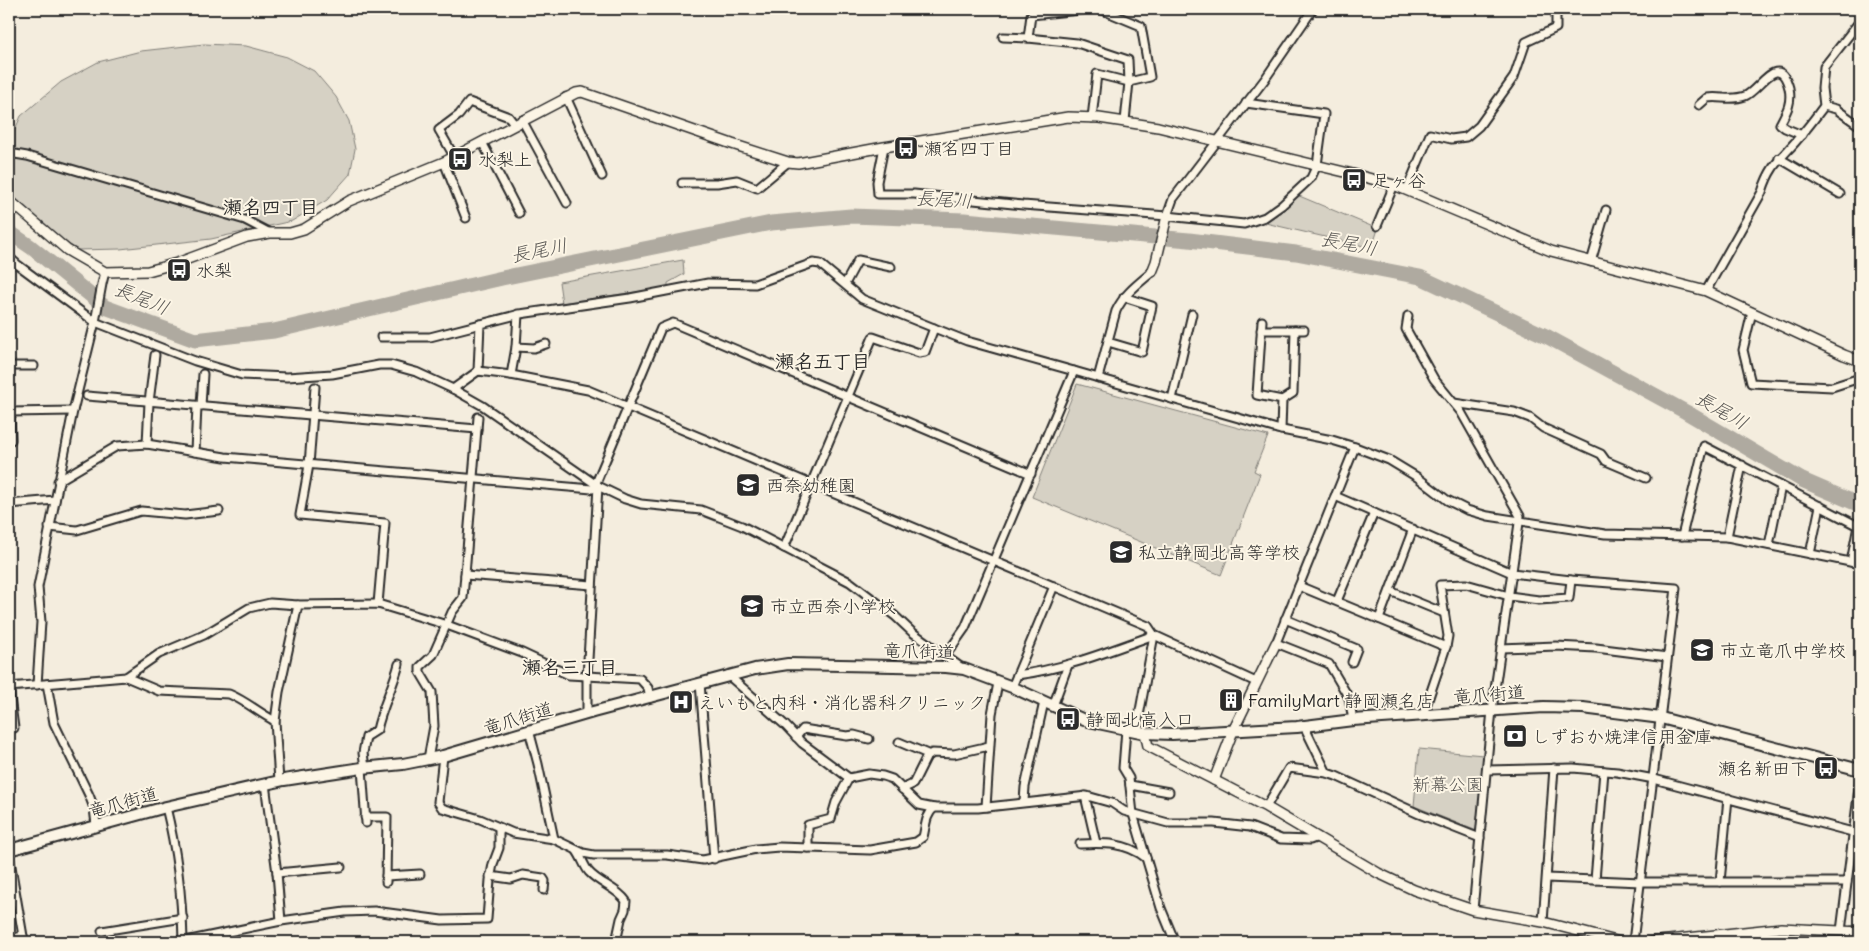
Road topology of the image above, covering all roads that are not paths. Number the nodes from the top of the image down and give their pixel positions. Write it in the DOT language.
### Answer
graph roads {
  1 [pos="1090,9"];
  2 [pos="1100,9"];
  3 [pos="1313,9"];
  4 [pos="1556,12"];
  5 [pos="1860,21"];
  6 [pos="1003,37"];
  7 [pos="1028,38"];
  8 [pos="1129,82"];
  9 [pos="566,98"];
  10 [pos="1246,103"];
  11 [pos="1699,104"];
  12 [pos="1824,106"];
  13 [pos="1092,118"];
  14 [pos="1125,121"];
  15 [pos="518,122"];
  16 [pos="1860,126"];
  17 [pos="1802,135"];
  18 [pos="1216,141"];
  19 [pos="482,142"];
  20 [pos="884,147"];
  21 [pos="9,153"];
  22 [pos="454,156"];
  23 [pos="1779,158"];
  24 [pos="444,162"];
  25 [pos="788,162"];
  26 [pos="1317,165"];
  27 [pos="602,176"];
  28 [pos="682,182"];
  29 [pos="1394,185"];
  30 [pos="1407,190"];
  31 [pos="1840,194"];
  32 [pos="9,200"];
  33 [pos="567,203"];
  34 [pos="1606,210"];
  35 [pos="519,213"];
  36 [pos="1167,216"];
  37 [pos="466,218"];
  38 [pos="1377,226"];
  39 [pos="270,233"];
  40 [pos="9,257"];
  41 [pos="1591,262"];
  42 [pos="891,267"];
  43 [pos="106,272"];
  44 [pos="1152,272"];
  45 [pos="845,284"];
  46 [pos="1706,291"];
  47 [pos="1124,297"];
  48 [pos="1752,312"];
  49 [pos="518,314"];
  50 [pos="1192,314"];
  51 [pos="1408,316"];
  52 [pos="96,318"];
  53 [pos="1262,321"];
  54 [pos="480,324"];
  55 [pos="934,328"];
  56 [pos="1261,330"];
  57 [pos="1295,330"];
  58 [pos="1304,330"];
  59 [pos="381,337"];
  60 [pos="1108,342"];
  61 [pos="546,344"];
  62 [pos="516,347"];
  63 [pos="155,355"];
  64 [pos="1860,361"];
  65 [pos="9,366"];
  66 [pos="34,366"];
  67 [pos="478,371"];
  68 [pos="1074,371"];
  69 [pos="203,374"];
  70 [pos="511,375"];
  71 [pos="1098,378"];
  72 [pos="1860,378"];
  73 [pos="315,388"];
  74 [pos="453,389"];
  75 [pos="87,396"];
  76 [pos="848,396"];
  77 [pos="1172,399"];
  78 [pos="1282,400"];
  79 [pos="150,402"];
  80 [pos="1454,403"];
  81 [pos="199,406"];
  82 [pos="629,408"];
  83 [pos="73,411"];
  84 [pos="10,412"];
  85 [pos="313,416"];
  86 [pos="478,417"];
  87 [pos="477,429"];
  88 [pos="1281,430"];
  89 [pos="9,440"];
  90 [pos="147,444"];
  91 [pos="1355,447"];
  92 [pos="194,452"];
  93 [pos="309,464"];
  94 [pos="1742,465"];
  95 [pos="1031,474"];
  96 [pos="1646,478"];
  97 [pos="474,479"];
  98 [pos="58,481"];
  99 [pos="597,484"];
  100 [pos="812,484"];
  101 [pos="1782,486"];
  102 [pos="1335,496"];
  103 [pos="55,500"];
  104 [pos="9,504"];
  105 [pos="1820,506"];
  106 [pos="220,511"];
  107 [pos="1374,513"];
  108 [pos="1520,521"];
  109 [pos="1859,526"];
  110 [pos="49,527"];
  111 [pos="1413,530"];
  112 [pos="1682,536"];
  113 [pos="1727,537"];
  114 [pos="1769,545"];
  115 [pos="784,548"];
  116 [pos="1810,554"];
  117 [pos="994,560"];
  118 [pos="1850,562"];
  119 [pos="1860,564"];
  120 [pos="1512,573"];
  121 [pos="465,575"];
  122 [pos="1571,580"];
  123 [pos="592,585"];
  124 [pos="1054,586"];
  125 [pos="1299,586"];
  126 [pos="1390,591"];
  127 [pos="1509,596"];
  128 [pos="1337,602"];
  129 [pos="378,604"];
  130 [pos="298,605"];
  131 [pos="1444,613"];
  132 [pos="1286,619"];
  133 [pos="1379,619"];
  134 [pos="447,625"];
  135 [pos="1154,635"];
  136 [pos="1276,643"];
  137 [pos="1446,647"];
  138 [pos="1501,648"];
  139 [pos="946,655"];
  140 [pos="1668,657"];
  141 [pos="1352,662"];
  142 [pos="399,664"];
  143 [pos="1068,665"];
  144 [pos="964,669"];
  145 [pos="728,675"];
  146 [pos="1017,675"];
  147 [pos="126,677"];
  148 [pos="587,677"];
  149 [pos="1256,682"];
  150 [pos="700,683"];
  151 [pos="998,683"];
  152 [pos="47,684"];
  153 [pos="37,685"];
  154 [pos="1012,687"];
  155 [pos="9,689"];
  156 [pos="650,698"];
  157 [pos="1048,704"];
  158 [pos="1492,710"];
  159 [pos="587,714"];
  160 [pos="1422,715"];
  161 [pos="1661,718"];
  162 [pos="1353,720"];
  163 [pos="275,721"];
  164 [pos="1304,726"];
  165 [pos="9,729"];
  166 [pos="529,730"];
  167 [pos="1233,731"];
  168 [pos="1136,732"];
  169 [pos="796,737"];
  170 [pos="869,739"];
  171 [pos="899,742"];
  172 [pos="989,746"];
  173 [pos="930,755"];
  174 [pos="443,756"];
  175 [pos="428,758"];
  176 [pos="364,768"];
  177 [pos="1554,768"];
  178 [pos="1487,770"];
  179 [pos="1860,770"];
  180 [pos="1604,771"];
  181 [pos="1326,773"];
  182 [pos="849,778"];
  183 [pos="1654,778"];
  184 [pos="1214,780"];
  185 [pos="1860,780"];
  186 [pos="279,781"];
  187 [pos="265,784"];
  188 [pos="1130,786"];
  189 [pos="902,789"];
  190 [pos="1168,792"];
  191 [pos="1085,796"];
  192 [pos="1728,798"];
  193 [pos="1024,801"];
  194 [pos="166,807"];
  195 [pos="986,807"];
  196 [pos="1266,807"];
  197 [pos="934,808"];
  198 [pos="1134,814"];
  199 [pos="96,825"];
  200 [pos="499,828"];
  201 [pos="1857,833"];
  202 [pos="1318,837"];
  203 [pos="554,838"];
  204 [pos="1480,838"];
  205 [pos="1096,843"];
  206 [pos="1080,844"];
  207 [pos="574,848"];
  208 [pos="808,848"];
  209 [pos="9,850"];
  210 [pos="9,855"];
  211 [pos="1146,858"];
  212 [pos="714,859"];
  213 [pos="341,867"];
  214 [pos="277,872"];
  215 [pos="420,874"];
  216 [pos="490,876"];
  217 [pos="1547,878"];
  218 [pos="1595,880"];
  219 [pos="1642,882"];
  220 [pos="1720,882"];
  221 [pos="1847,882"];
  222 [pos="544,890"];
  223 [pos="1473,910"];
  224 [pos="183,918"];
  225 [pos="281,921"];
  226 [pos="1544,922"];
  227 [pos="102,931"];
  228 [pos="1841,931"];
  229 [pos="1856,931"];
  230 [pos="9,939"];
  231 [pos="23,939"];
  232 [pos="182,942"];
  233 [pos="616,942"];
  234 [pos="1175,942"];
  235 [pos="1620,942"];
  236 [pos="1633,942"];
  237 [pos="1650,942"];
  238 [pos="1850,942"];
  1 -- 7 [label="street"];
  2 -- 8 [label="street"];
  3 -- 10 [label="street"];
  4 -- 30 [label="street"];
  5 -- 12 [label="street"];
  6 -- 7 [label="street"];
  7 -- 8 [label="street"];
  8 -- 13 [label="street"];
  8 -- 14 [label="street"];
  9 -- 15 [label="street"];
  9 -- 25 [label="street"];
  9 -- 27 [label="street"];
  10 -- 18 [label="street"];
  10 -- 26 [label="street"];
  11 -- 17 [label="street"];
  12 -- 16 [label="street"];
  12 -- 17 [label="street"];
  13 -- 14 [label="street"];
  13 -- 20 [label="street"];
  14 -- 18 [label="street"];
  15 -- 19 [label="street"];
  15 -- 22 [label="street"];
  15 -- 33 [label="street"];
  17 -- 23 [label="street"];
  18 -- 26 [label="street"];
  18 -- 36 [label="street"];
  19 -- 22 [label="street"];
  19 -- 35 [label="street"];
  20 -- 25 [label="street"];
  20 -- 36 [label="street"];
  21 -- 39 [label="street"];
  22 -- 24 [label="street"];
  23 -- 31 [label="street"];
  23 -- 46 [label="street"];
  24 -- 37 [label="street"];
  24 -- 39 [label="street"];
  25 -- 28 [label="street"];
  26 -- 29 [label="street"];
  26 -- 36 [label="street"];
  29 -- 30 [label="street"];
  29 -- 38 [label="street"];
  30 -- 41 [label="street"];
  32 -- 43 [label="street"];
  34 -- 41 [label="street"];
  36 -- 44 [label="street"];
  39 -- 43 [label="street"];
  40 -- 52 [label="street"];
  41 -- 46 [label="street"];
  42 -- 45 [label="street"];
  43 -- 52 [label="street"];
  44 -- 47 [label="street"];
  45 -- 49 [label="street"];
  45 -- 55 [label="street"];
  46 -- 48 [label="street"];
  47 -- 60 [label="street"];
  47 -- 60 [label="street"];
  48 -- 64 [label="street"];
  48 -- 72 [label="street"];
  49 -- 54 [label="street"];
  49 -- 62 [label="street"];
  50 -- 77 [label="street"];
  51 -- 80 [label="street"];
  52 -- 74 [label="street"];
  52 -- 83 [label="street"];
  53 -- 56 [label="street"];
  54 -- 59 [label="street"];
  54 -- 67 [label="street"];
  55 -- 68 [label="street"];
  55 -- 76 [label="street"];
  56 -- 57 [label="street"];
  56 -- 78 [label="street"];
  57 -- 58 [label="street"];
  57 -- 78 [label="street"];
  60 -- 71 [label="street"];
  61 -- 62 [label="street"];
  62 -- 70 [label="street"];
  63 -- 79 [label="street"];
  65 -- 66 [label="street"];
  67 -- 70 [label="street"];
  67 -- 74 [label="street"];
  68 -- 71 [label="street"];
  68 -- 95 [label="street"];
  69 -- 81 [label="street"];
  70 -- 82 [label="street"];
  71 -- 77 [label="street"];
  73 -- 85 [label="street"];
  74 -- 99 [label="street"];
  75 -- 79 [label="street"];
  76 -- 82 [label="street"];
  76 -- 95 [label="street"];
  76 -- 100 [label="street"];
  77 -- 88 [label="street"];
  78 -- 88 [label="street"];
  79 -- 81 [label="street"];
  79 -- 90 [label="street"];
  80 -- 96 [label="street"];
  80 -- 108 [label="street"];
  81 -- 85 [label="street"];
  81 -- 92 [label="street"];
  82 -- 99 [label="street"];
  82 -- 100 [label="street"];
  83 -- 84 [label="street"];
  83 -- 98 [label="street"];
  84 -- 89 [label="street"];
  85 -- 87 [label="street"];
  85 -- 93 [label="street"];
  86 -- 87 [label="street"];
  87 -- 97 [label="street"];
  88 -- 91 [label="street"];
  90 -- 92 [label="street"];
  90 -- 98 [label="street"];
  91 -- 102 [label="street"];
  91 -- 108 [label="street"];
  92 -- 93 [label="street"];
  93 -- 97 [label="street"];
  93 -- 129 [label="street"];
  94 -- 101 [label="street"];
  94 -- 112 [label="street"];
  94 -- 113 [label="street"];
  95 -- 117 [label="street"];
  97 -- 99 [label="street"];
  97 -- 121 [label="street"];
  98 -- 103 [label="street"];
  99 -- 115 [label="street"];
  99 -- 123 [label="street"];
  100 -- 115 [label="street"];
  100 -- 117 [label="street"];
  101 -- 105 [label="street"];
  101 -- 114 [label="street"];
  102 -- 107 [label="street"];
  102 -- 125 [label="street"];
  103 -- 104 [label="street"];
  103 -- 110 [label="street"];
  105 -- 109 [label="street"];
  105 -- 116 [label="street"];
  106 -- 110 [label="street"];
  107 -- 111 [label="street"];
  107 -- 128 [label="street"];
  108 -- 112 [label="street"];
  108 -- 120 [label="street"];
  109 -- 118 [label="street"];
  110 -- 153 [label="street"];
  111 -- 120 [label="street"];
  111 -- 126 [label="street"];
  112 -- 113 [label="street"];
  113 -- 114 [label="street"];
  114 -- 116 [label="street"];
  115 -- 139 [label="street"];
  116 -- 118 [label="street"];
  117 -- 124 [label="street"];
  117 -- 139 [label="street"];
  118 -- 119 [label="street"];
  120 -- 122 [label="street"];
  120 -- 127 [label="street"];
  121 -- 123 [label="street"];
  121 -- 134 [label="street"];
  122 -- 127 [label="street"];
  122 -- 140 [label="street"];
  123 -- 148 [label="street"];
  124 -- 135 [label="street"];
  124 -- 146 [label="street"];
  125 -- 128 [label="street"];
  125 -- 132 [label="street"];
  126 -- 131 [label="street"];
  126 -- 133 [label="street"];
  127 -- 131 [label="street"];
  127 -- 138 [label="street"];
  128 -- 133 [label="street"];
  129 -- 130 [label="street"];
  129 -- 134 [label="street"];
  130 -- 147 [label="street"];
  130 -- 163 [label="street"];
  131 -- 137 [label="street"];
  132 -- 136 [label="street"];
  132 -- 141 [label="street"];
  133 -- 137 [label="street"];
  134 -- 148 [label="street"];
  134 -- 175 [label="street"];
  135 -- 143 [label="street"];
  135 -- 149 [label="street"];
  135 -- 168 [label="street"];
  136 -- 149 [label="street"];
  136 -- 162 [label="street"];
  137 -- 160 [label="street"];
  138 -- 140 [label="street"];
  138 -- 158 [label="street"];
  139 -- 144 [label="street"];
  140 -- 161 [label="street"];
  142 -- 176 [label="street"];
  143 -- 146 [label="street"];
  143 -- 157 [label="street"];
  144 -- 145 [label="main road, 竜爪街道"];
  144 -- 151 [label="main road, 竜爪街道"];
  145 -- 150 [label="main road, 竜爪街道"];
  145 -- 169 [label="street"];
  146 -- 154 [label="street"];
  147 -- 152 [label="street"];
  147 -- 163 [label="street"];
  148 -- 156 [label="street"];
  148 -- 159 [label="street"];
  149 -- 167 [label="street"];
  150 -- 156 [label="main road, 竜爪街道"];
  150 -- 212 [label="street"];
  151 -- 154 [label="main road, 竜爪街道"];
  151 -- 172 [label="street"];
  152 -- 153 [label="street"];
  152 -- 199 [label="street"];
  153 -- 155 [label="street"];
  154 -- 157 [label="main road, 竜爪街道"];
  155 -- 165 [label="street"];
  156 -- 159 [label="main road, 竜爪街道"];
  157 -- 168 [label="main road, 竜爪街道"];
  157 -- 193 [label="street"];
  158 -- 160 [label="main road, 竜爪街道"];
  158 -- 161 [label="main road, 竜爪街道"];
  158 -- 178 [label="street"];
  159 -- 166 [label="main road, 竜爪街道"];
  160 -- 162 [label="main road, 竜爪街道"];
  161 -- 179 [label="main road, 竜爪街道"];
  161 -- 183 [label="street"];
  162 -- 164 [label="main road, 竜爪街道"];
  163 -- 186 [label="street"];
  164 -- 167 [label="main road, 竜爪街道"];
  164 -- 181 [label="street"];
  166 -- 174 [label="main road, 竜爪街道"];
  166 -- 203 [label="street"];
  167 -- 168 [label="main road, 竜爪街道"];
  167 -- 184 [label="street"];
  168 -- 184 [label="street"];
  168 -- 188 [label="street"];
  169 -- 170 [label="street"];
  169 -- 182 [label="street"];
  171 -- 173 [label="street"];
  172 -- 173 [label="street"];
  172 -- 195 [label="street"];
  173 -- 189 [label="street"];
  174 -- 175 [label="main road, 竜爪街道"];
  174 -- 200 [label="street"];
  175 -- 176 [label="main road, 竜爪街道"];
  176 -- 186 [label="main road, 竜爪街道"];
  176 -- 215 [label="street"];
  177 -- 178 [label="street"];
  177 -- 180 [label="street"];
  177 -- 217 [label="street"];
  178 -- 204 [label="street"];
  180 -- 183 [label="street"];
  180 -- 218 [label="street"];
  181 -- 196 [label="street"];
  181 -- 204 [label="street"];
  182 -- 189 [label="street"];
  182 -- 208 [label="street"];
  183 -- 192 [label="street"];
  183 -- 219 [label="street"];
  184 -- 196 [label="street"];
  185 -- 201 [label="street"];
  186 -- 187 [label="main road, 竜爪街道"];
  187 -- 194 [label="main road, 竜爪街道"];
  187 -- 214 [label="street"];
  188 -- 190 [label="street"];
  188 -- 198 [label="street"];
  189 -- 197 [label="street"];
  191 -- 193 [label="street"];
  191 -- 198 [label="street"];
  191 -- 205 [label="street"];
  192 -- 201 [label="street"];
  192 -- 220 [label="street"];
  193 -- 195 [label="street"];
  194 -- 199 [label="main road, 竜爪街道"];
  194 -- 224 [label="street"];
  195 -- 197 [label="street"];
  196 -- 202 [label="street"];
  197 -- 208 [label="street"];
  198 -- 202 [label="street"];
  198 -- 211 [label="street"];
  199 -- 209 [label="main road, 竜爪街道"];
  200 -- 203 [label="street"];
  200 -- 216 [label="street"];
  201 -- 221 [label="street"];
  202 -- 223 [label="street"];
  203 -- 207 [label="street"];
  204 -- 223 [label="street"];
  205 -- 206 [label="street"];
  205 -- 211 [label="street"];
  207 -- 212 [label="street"];
  207 -- 233 [label="street"];
  208 -- 212 [label="street"];
  210 -- 231 [label="street"];
  211 -- 234 [label="street"];
  213 -- 214 [label="street"];
  214 -- 225 [label="street"];
  216 -- 222 [label="street"];
  216 -- 225 [label="street"];
  217 -- 218 [label="street"];
  217 -- 226 [label="street"];
  218 -- 219 [label="street"];
  219 -- 220 [label="street"];
  219 -- 236 [label="street"];
  220 -- 221 [label="street"];
  221 -- 228 [label="street"];
  223 -- 226 [label="street"];
  224 -- 227 [label="street"];
  224 -- 232 [label="street"];
  225 -- 232 [label="street"];
  226 -- 235 [label="street"];
  228 -- 229 [label="street"];
  228 -- 237 [label="street"];
  229 -- 238 [label="street"];
  230 -- 231 [label="street"];
}
